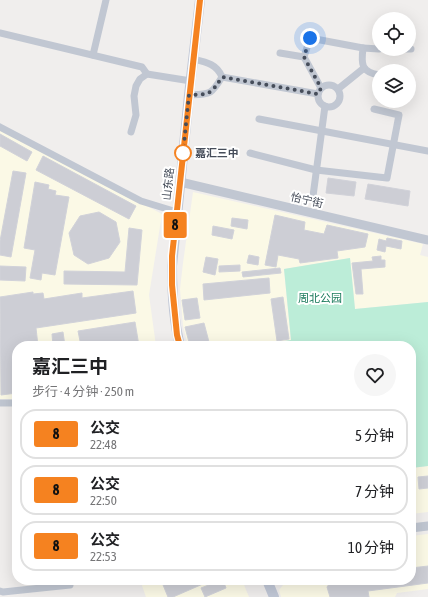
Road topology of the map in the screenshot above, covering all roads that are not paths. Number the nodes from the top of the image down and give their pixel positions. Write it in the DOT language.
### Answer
graph roads {
  1 [pos="106,0"];
  2 [pos="200,0"];
  3 [pos="0,33"];
  4 [pos="363,48"];
  5 [pos="372,49"];
  6 [pos="280,53"];
  7 [pos="93,55"];
  8 [pos="304,57"];
  9 [pos="193,59"];
  10 [pos="364,68"];
  11 [pos="148,74"];
  12 [pos="372,74"];
  13 [pos="222,77"];
  14 [pos="191,81"];
  15 [pos="338,89"];
  16 [pos="320,91"];
  17 [pos="189,95"];
  18 [pos="325,106"];
  19 [pos="374,109"];
  20 [pos="260,119"];
  21 [pos="0,127"];
  22 [pos="131,132"];
  23 [pos="321,132"];
  24 [pos="394,145"];
  25 [pos="428,151"];
  26 [pos="250,153"];
  27 [pos="316,170"];
  28 [pos="180,182"];
  29 [pos="313,196"];
  30 [pos="177,212"];
  31 [pos="428,240"];
  32 [pos="179,341"];
  33 [pos="0,403"];
  34 [pos="12,403"];
  35 [pos="428,526"];
  36 [pos="416,527"];
  37 [pos="47,585"];
  38 [pos="70,585"];
  39 [pos="269,585"];
  40 [pos="47,588"];
  41 [pos="0,591"];
  42 [pos="274,597"];
  1 -- 7 [label="street"];
  2 -- 9 [label="main road, 山东路"];
  3 -- 7 [label="street"];
  4 -- 5 [label="street"];
  4 -- 8 [label="street"];
  4 -- 10 [label="street"];
  6 -- 8 [label="street"];
  7 -- 11 [label="street"];
  8 -- 16 [label="street"];
  9 -- 13 [label="street"];
  9 -- 14 [label="main road, 山东路"];
  10 -- 12 [label="street"];
  10 -- 15 [label="street"];
  11 -- 14 [label="street"];
  11 -- 22 [label="street"];
  13 -- 16 [label="street"];
  13 -- 17 [label="street"];
  14 -- 17 [label="main road, 山东路"];
  15 -- 16 [label="street"];
  15 -- 18 [label="street"];
  16 -- 18 [label="street"];
  17 -- 28 [label="main road, 山东路"];
  18 -- 23 [label="street"];
  19 -- 24 [label="street"];
  20 -- 23 [label="street"];
  21 -- 30 [label="street"];
  23 -- 24 [label="street"];
  23 -- 27 [label="street"];
  24 -- 25 [label="street"];
  24 -- 27 [label="street"];
  26 -- 27 [label="street"];
  27 -- 29 [label="street"];
  28 -- 30 [label="main road, 山东路"];
  28 -- 31 [label="street, 怡宁街"];
  30 -- 32 [label="main road, 山东路"];
  33 -- 34 [label="street"];
  35 -- 36 [label="street"];
  37 -- 40 [label="street"];
  38 -- 40 [label="street"];
  39 -- 42 [label="main road"];
  40 -- 41 [label="street"];
}
